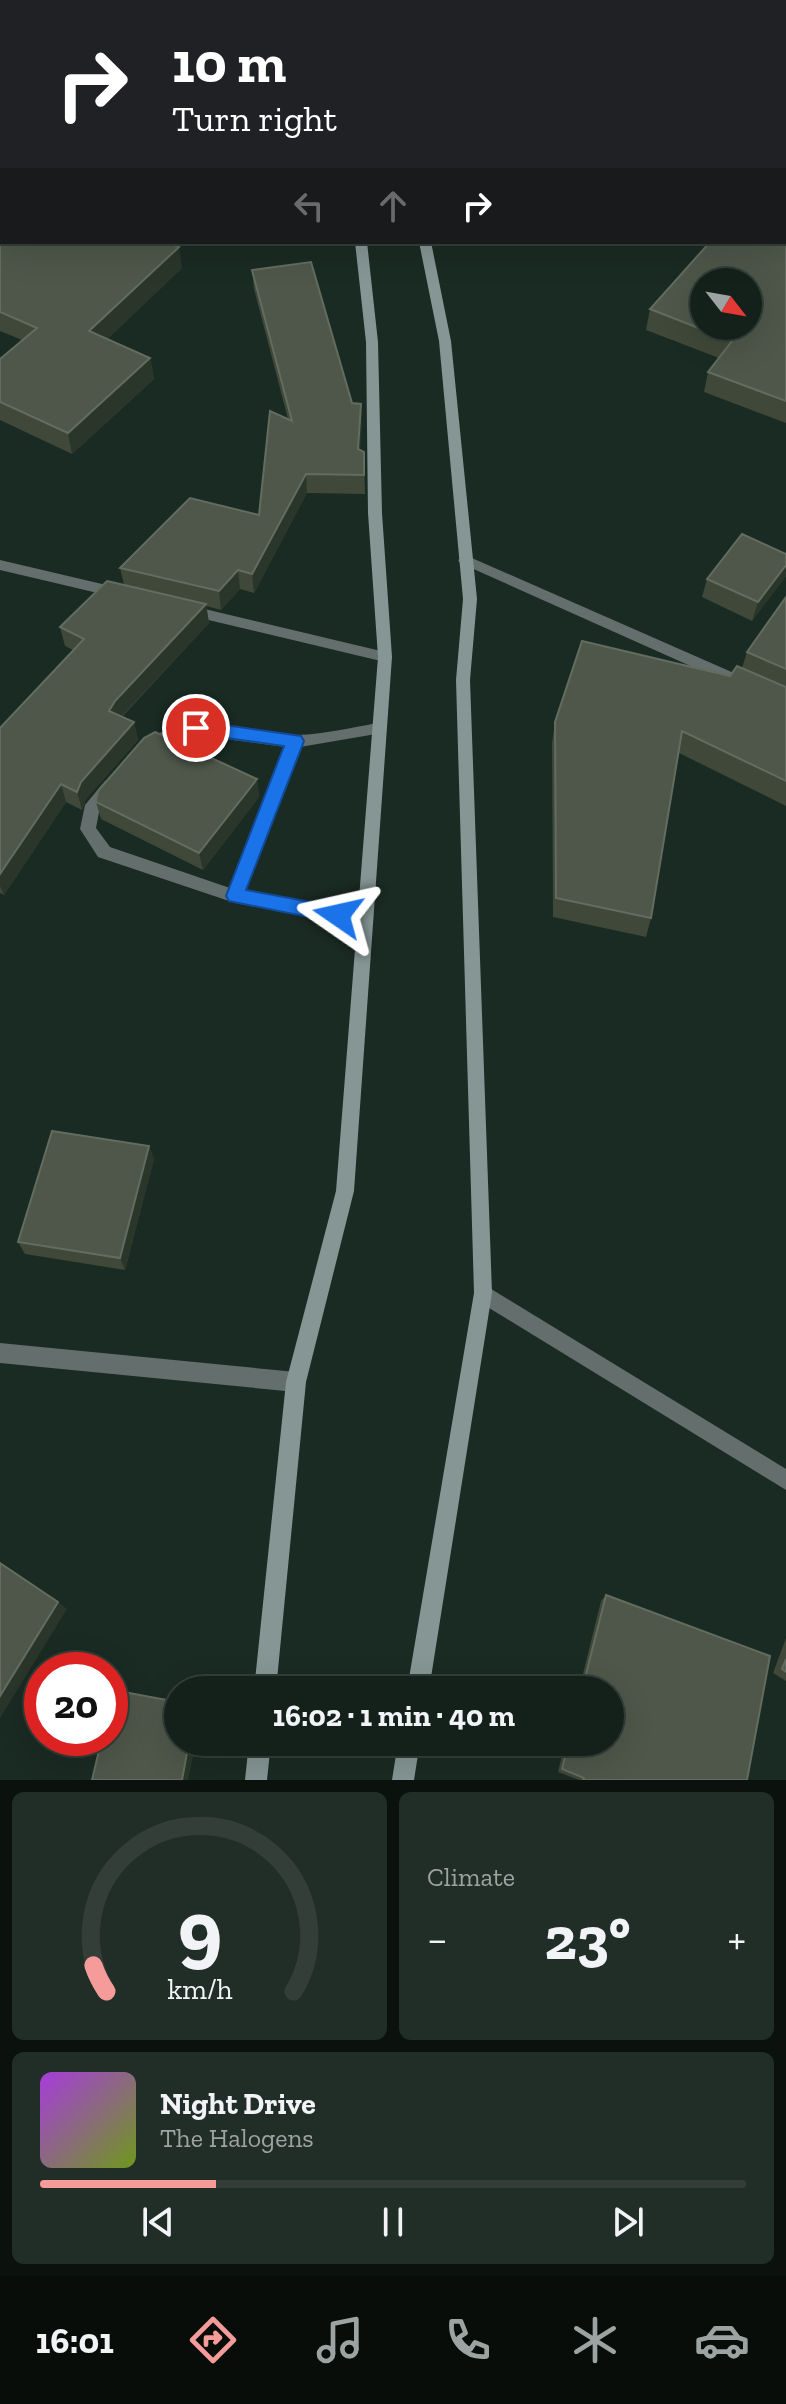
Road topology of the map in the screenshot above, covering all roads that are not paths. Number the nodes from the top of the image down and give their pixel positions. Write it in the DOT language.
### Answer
graph roads {
  1 [pos="361,244"];
  2 [pos="425,244"];
  3 [pos="465,560"];
  4 [pos="0,565"];
  5 [pos="139,598"];
  6 [pos="169,605"];
  7 [pos="385,657"];
  8 [pos="757,690"];
  9 [pos="377,729"];
  10 [pos="295,741"];
  11 [pos="235,896"];
  12 [pos="364,920"];
  13 [pos="483,1293"];
  14 [pos="0,1353"];
  15 [pos="296,1382"];
  16 [pos="786,1480"];
  17 [pos="266,1676"];
  18 [pos="420,1676"];
  19 [pos="259,1756"];
  20 [pos="407,1756"];
  21 [pos="256,1780"];
  22 [pos="403,1780"];
  1 -- 7 [label="main road"];
  2 -- 3 [label="main road"];
  3 -- 8 [label="street"];
  3 -- 13 [label="main road"];
  4 -- 5 [label="street"];
  6 -- 7 [label="street"];
  7 -- 9 [label="main road"];
  9 -- 10 [label="street"];
  9 -- 12 [label="main road"];
  10 -- 11 [label="street"];
  10 -- 11 [label="street"];
  11 -- 12 [label="street"];
  12 -- 15 [label="main road"];
  13 -- 16 [label="street"];
  13 -- 18 [label="main road"];
  14 -- 15 [label="street"];
  15 -- 17 [label="main road"];
  19 -- 21 [label="main road"];
  20 -- 22 [label="main road"];
}
